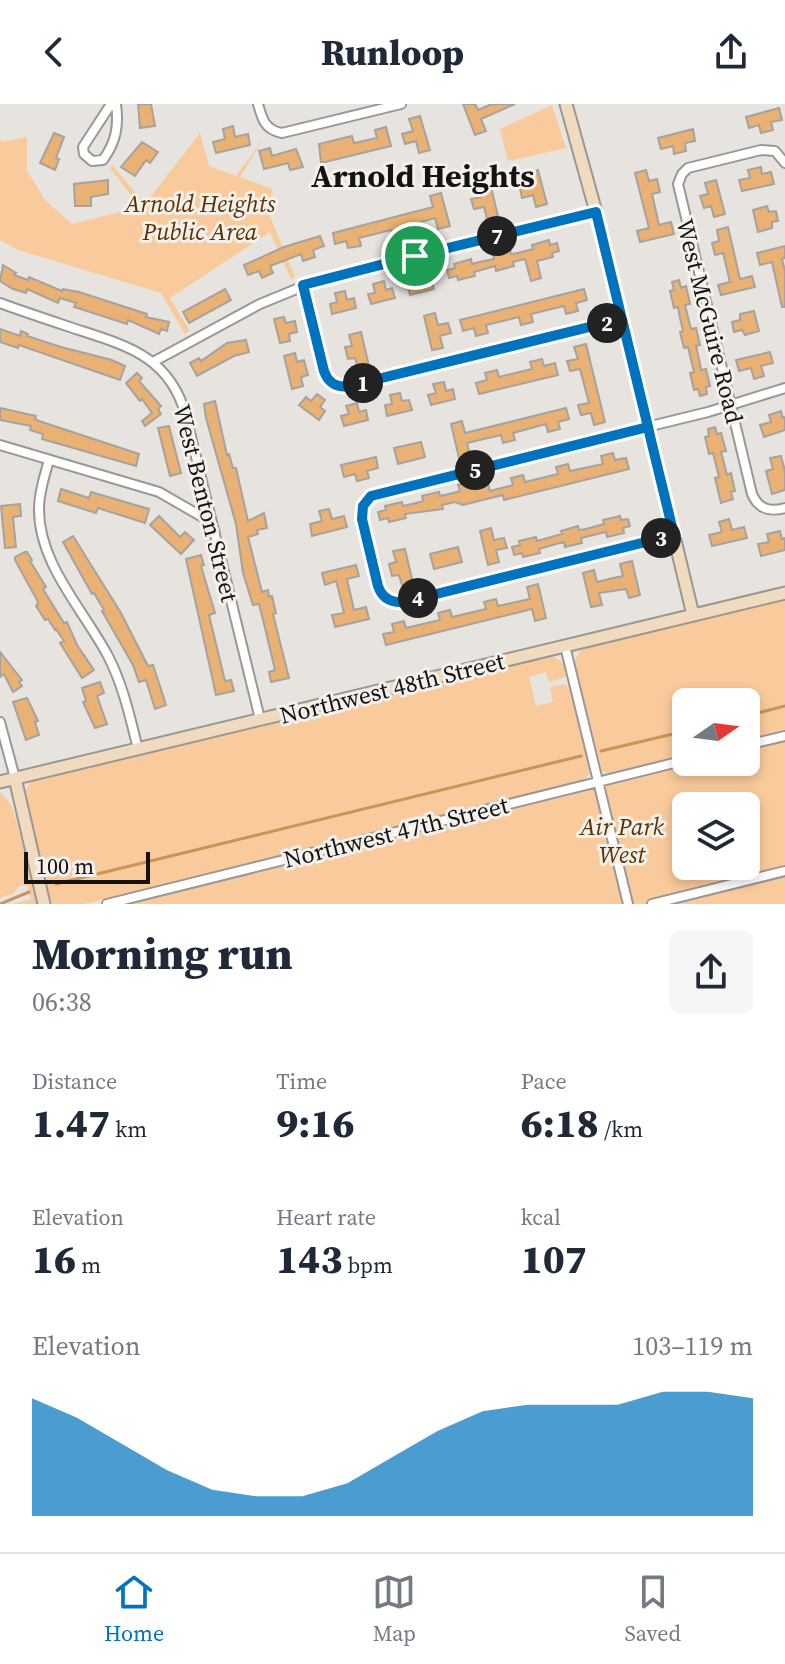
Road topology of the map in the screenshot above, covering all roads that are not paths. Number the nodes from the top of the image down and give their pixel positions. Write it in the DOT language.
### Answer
graph roads {
  1 [pos="114,104"];
  2 [pos="258,104"];
  3 [pos="401,104"];
  4 [pos="566,104"];
  5 [pos="785,163"];
  6 [pos="596,212"];
  7 [pos="303,285"];
  8 [pos="0,303"];
  9 [pos="622,319"];
  10 [pos="153,362"];
  11 [pos="785,388"];
  12 [pos="731,406"];
  13 [pos="648,427"];
  14 [pos="0,445"];
  15 [pos="49,460"];
  16 [pos="785,508"];
  17 [pos="211,522"];
  18 [pos="674,535"];
  19 [pos="785,593"];
  20 [pos="693,615"];
  21 [pos="565,646"];
  22 [pos="260,719"];
  23 [pos="0,722"];
  24 [pos="785,736"];
  25 [pos="760,742"];
  26 [pos="138,749"];
  27 [pos="672,764"];
  28 [pos="15,778"];
  29 [pos="0,782"];
  30 [pos="598,782"];
  31 [pos="785,871"];
  32 [pos="44,904"];
  33 [pos="107,904"];
  34 [pos="628,904"];
  35 [pos="652,904"];
  1 -- 1 [label="street"];
  2 -- 3 [label="street"];
  4 -- 6 [label="main road"];
  5 -- 12 [label="street, West McGuire Road"];
  6 -- 7 [label="street"];
  6 -- 9 [label="main road"];
  7 -- 9 [label="street"];
  7 -- 10 [label="street"];
  8 -- 10 [label="street, West Benton Street"];
  9 -- 13 [label="main road"];
  10 -- 17 [label="street, West Benton Street"];
  11 -- 12 [label="street"];
  12 -- 13 [label="street"];
  12 -- 16 [label="street, West McGuire Road"];
  13 -- 18 [label="main road"];
  13 -- 18 [label="street"];
  14 -- 15 [label="street"];
  15 -- 17 [label="street"];
  15 -- 26 [label="street"];
  17 -- 22 [label="street, West Benton Street"];
  18 -- 20 [label="main road"];
  19 -- 20 [label="main road, Northwest 48th Street"];
  20 -- 21 [label="main road, Northwest 48th Street"];
  21 -- 22 [label="main road, Northwest 48th Street"];
  21 -- 30 [label="street"];
  22 -- 26 [label="main road, Northwest 48th Street"];
  23 -- 28 [label="street"];
  24 -- 25 [label="street"];
  26 -- 28 [label="main road, Northwest 48th Street"];
  27 -- 30 [label="street, Northwest 47th Street"];
  28 -- 29 [label="main road, Northwest 48th Street"];
  28 -- 32 [label="main road"];
  30 -- 33 [label="street, Northwest 47th Street"];
  30 -- 34 [label="street"];
  31 -- 35 [label="street"];
}
